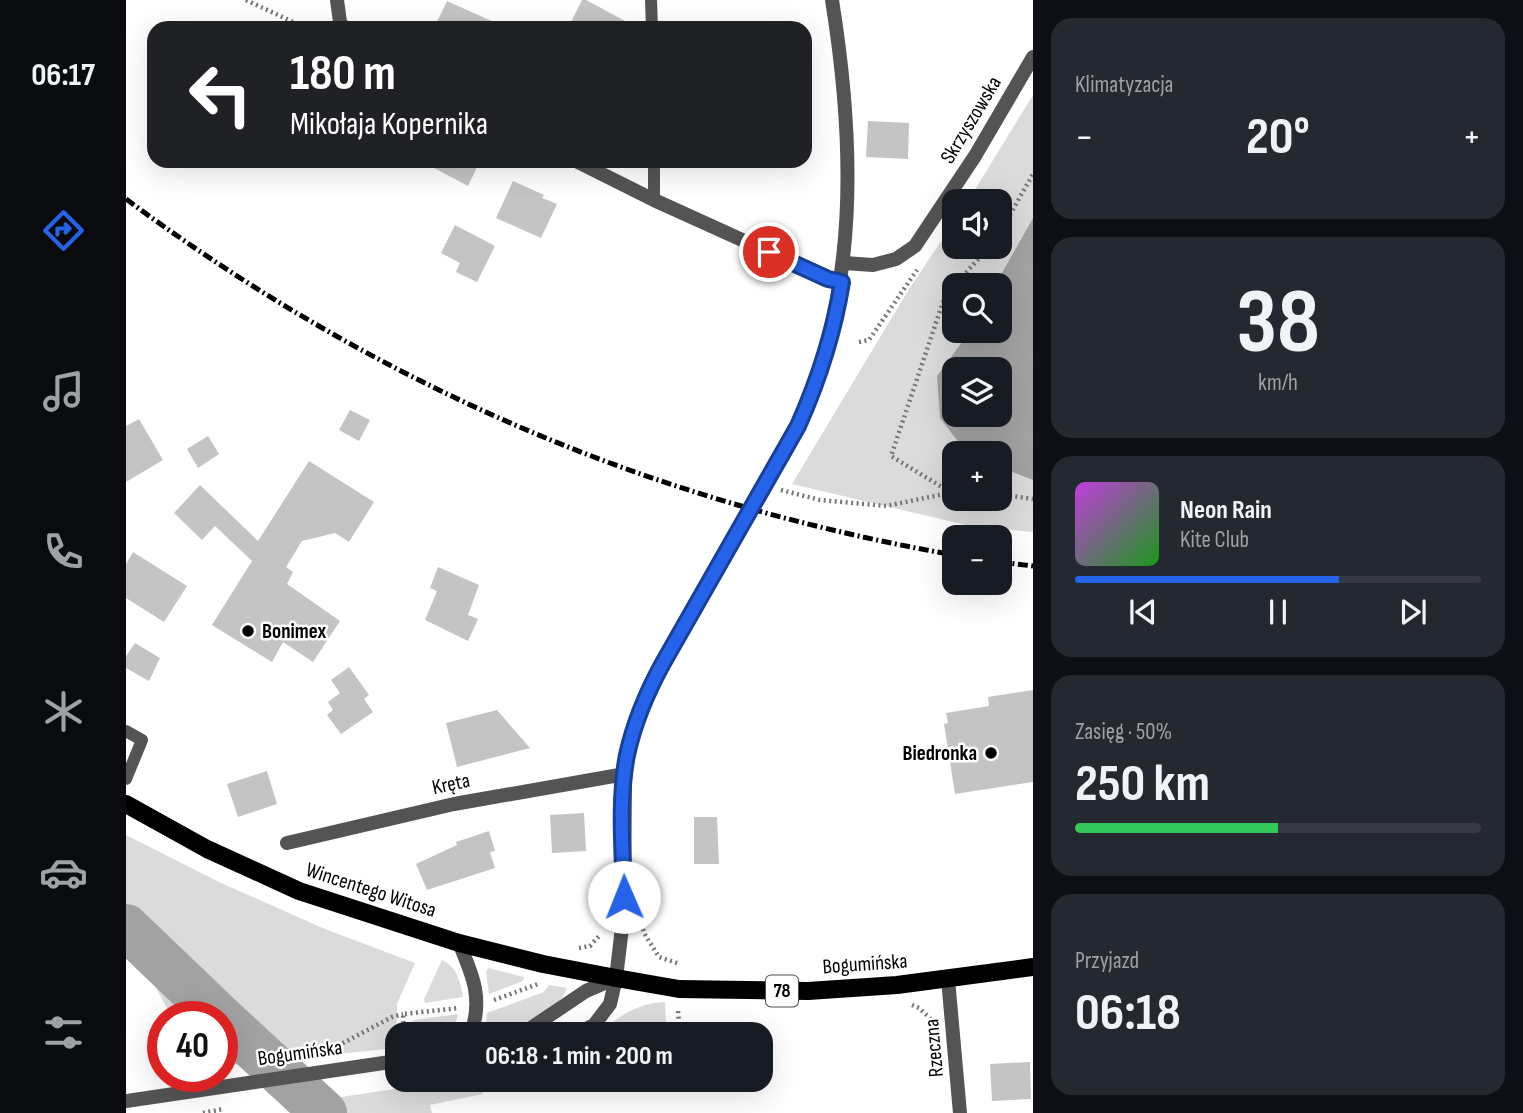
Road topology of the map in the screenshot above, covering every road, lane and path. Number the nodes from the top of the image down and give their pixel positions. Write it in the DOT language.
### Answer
graph roads {
  1 [pos="246,0"];
  2 [pos="337,0"];
  3 [pos="652,0"];
  4 [pos="832,0"];
  5 [pos="291,21"];
  6 [pos="340,21"];
  7 [pos="652,21"];
  8 [pos="1033,57"];
  9 [pos="590,168"];
  10 [pos="654,168"];
  11 [pos="1033,174"];
  12 [pos="654,200"];
  13 [pos="1012,211"];
  14 [pos="978,259"];
  15 [pos="844,263"];
  16 [pos="917,270"];
  17 [pos="966,273"];
  18 [pos="842,282"];
  19 [pos="942,305"];
  20 [pos="859,342"];
  21 [pos="942,486"];
  22 [pos="780,489"];
  23 [pos="942,494"];
  24 [pos="1012,496"];
  25 [pos="1033,499"];
  26 [pos="126,731"];
  27 [pos="625,774"];
  28 [pos="126,779"];
  29 [pos="126,804"];
  30 [pos="288,843"];
  31 [pos="606,927"];
  32 [pos="459,943"];
  33 [pos="576,948"];
  34 [pos="1033,967"];
  35 [pos="616,978"];
  36 [pos="948,979"];
  37 [pos="539,984"];
  38 [pos="493,1000"];
  39 [pos="459,1008"];
  40 [pos="678,1011"];
  41 [pos="403,1014"];
  42 [pos="403,1022"];
  43 [pos="473,1022"];
  44 [pos="540,1022"];
  45 [pos="596,1022"];
  46 [pos="679,1022"];
  47 [pos="327,1051"];
  48 [pos="385,1063"];
  49 [pos="126,1101"];
  50 [pos="960,1113"];
  1 -- 5 [label="path"];
  2 -- 6 [label="street"];
  3 -- 7 [label="lane"];
  4 -- 15 [label="street"];
  8 -- 15 [label="street, Skrzyszowska"];
  9 -- 12 [label="street"];
  10 -- 12 [label="lane"];
  11 -- 13 [label="path"];
  12 -- 18 [label="street"];
  14 -- 17 [label="path"];
  15 -- 18 [label="street"];
  16 -- 20 [label="path"];
  18 -- 27 [label="street"];
  19 -- 21 [label="path"];
  22 -- 23 [label="path"];
  24 -- 25 [label="path"];
  26 -- 28 [label="lane"];
  27 -- 30 [label="street, Kręta"];
  27 -- 35 [label="street"];
  29 -- 32 [label="main road, Wincentego Witosa / 78"];
  31 -- 33 [label="path"];
  32 -- 35 [label="main road, Wincentego Witosa / 78"];
  32 -- 43 [label="street"];
  34 -- 36 [label="main road, Bogumińska / 78"];
  35 -- 36 [label="main road, Bogumińska / 78"];
  35 -- 44 [label="street"];
  35 -- 45 [label="street"];
  36 -- 50 [label="street, Rzeczna"];
  37 -- 38 [label="path"];
  39 -- 41 [label="path"];
  40 -- 46 [label="path"];
  41 -- 42 [label="path"];
  41 -- 47 [label="path"];
  48 -- 49 [label="street, Bogumińska"];
}
